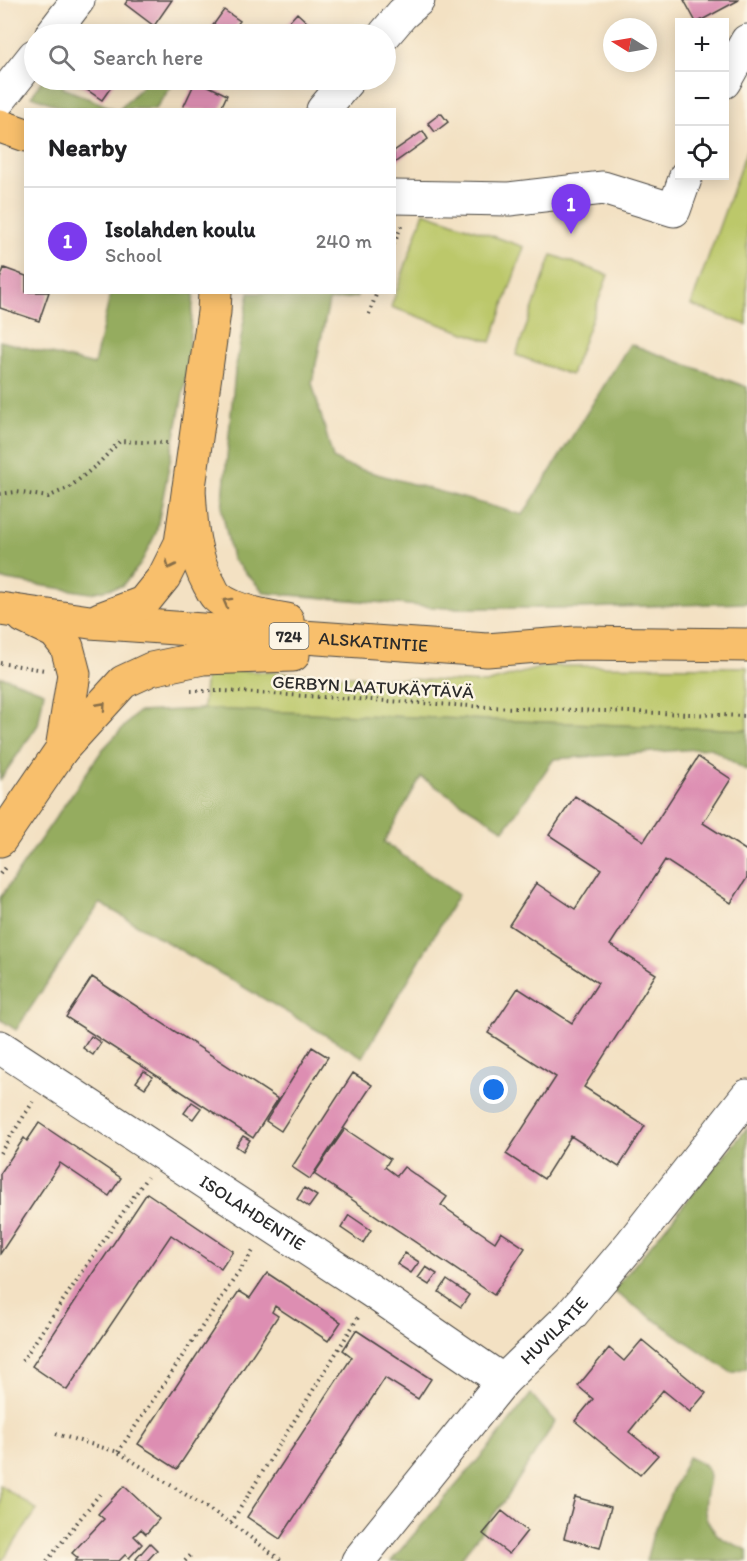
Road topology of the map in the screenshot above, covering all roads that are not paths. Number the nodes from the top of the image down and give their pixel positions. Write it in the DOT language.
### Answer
graph roads {
  1 [pos="78,0"];
  2 [pos="418,0"];
  3 [pos="60,24"];
  4 [pos="394,24"];
  5 [pos="747,41"];
  6 [pos="24,69"];
  7 [pos="729,73"];
  8 [pos="340,90"];
  9 [pos="0,99"];
  10 [pos="325,108"];
  11 [pos="0,126"];
  12 [pos="24,134"];
  13 [pos="685,180"];
  14 [pos="396,197"];
  15 [pos="215,294"];
  16 [pos="189,489"];
  17 [pos="5,610"];
  18 [pos="90,622"];
  19 [pos="576,643"];
  20 [pos="747,645"];
  21 [pos="487,650"];
  22 [pos="62,749"];
  23 [pos="0,840"];
  24 [pos="0,1047"];
  25 [pos="747,1096"];
  26 [pos="503,1381"];
  27 [pos="358,1561"];
  1 -- 3 [label="street"];
  2 -- 4 [label="street"];
  5 -- 7 [label="street"];
  6 -- 9 [label="street"];
  8 -- 10 [label="street"];
  11 -- 12 [label="main road"];
  13 -- 14 [label="street"];
  15 -- 16 [label="main road"];
  16 -- 18 [label="main road, one-way"];
  19 -- 16 [label="main road, one-way"];
  17 -- 18 [label="main road, ALSKATINTIE / 724"];
  17 -- 22 [label="main road"];
  18 -- 21 [label="main road, ALSKATINTIE / 724"];
  19 -- 20 [label="main road, ALSKATINTIE / 724"];
  19 -- 21 [label="main road, ALSKATINTIE / 724"];
  22 -- 21 [label="main road, one-way"];
  22 -- 23 [label="main road"];
  24 -- 26 [label="street, ISOLAHDENTIE"];
  25 -- 26 [label="street, HUVILATIE"];
  26 -- 27 [label="street, HUVILATIE"];
}
